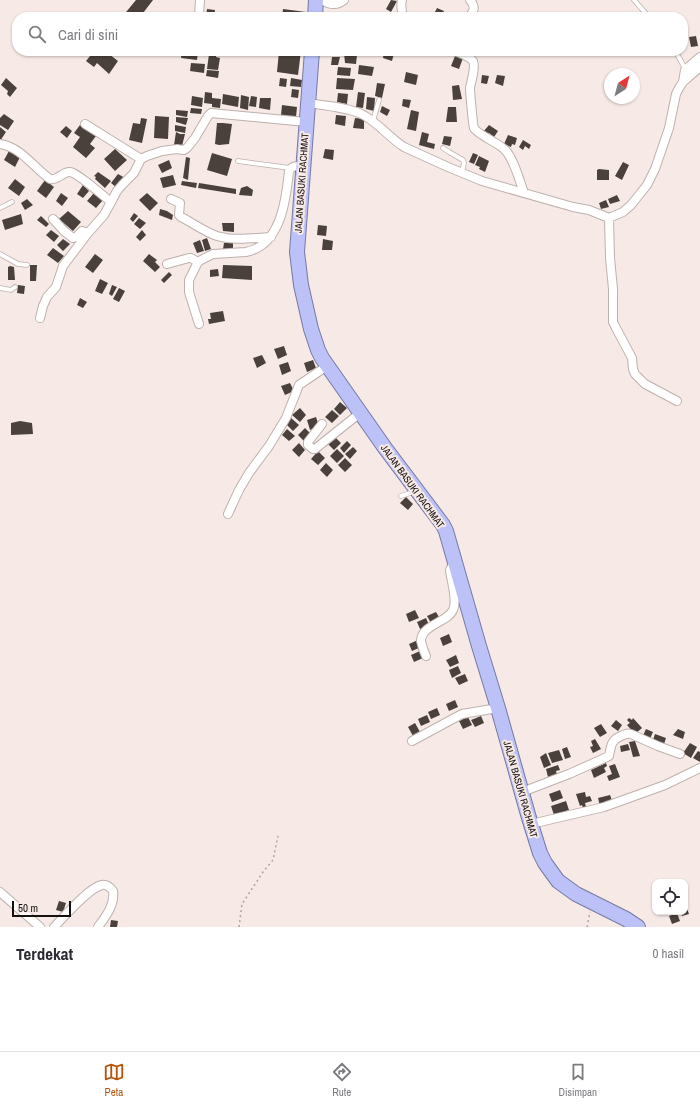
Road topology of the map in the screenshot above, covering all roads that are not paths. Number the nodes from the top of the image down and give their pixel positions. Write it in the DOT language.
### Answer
graph roads {
  1 [pos="200,0"];
  2 [pos="316,0"];
  3 [pos="322,0"];
  4 [pos="344,0"];
  5 [pos="402,0"];
  6 [pos="470,0"];
  7 [pos="634,0"];
  8 [pos="199,12"];
  9 [pos="315,12"];
  10 [pos="401,12"];
  11 [pos="472,12"];
  12 [pos="645,12"];
  13 [pos="312,56"];
  14 [pos="465,56"];
  15 [pos="678,56"];
  16 [pos="700,57"];
  17 [pos="700,67"];
  18 [pos="685,70"];
  19 [pos="683,82"];
  20 [pos="379,100"];
  21 [pos="308,103"];
  22 [pos="373,121"];
  23 [pos="306,122"];
  24 [pos="85,124"];
  25 [pos="0,144"];
  26 [pos="443,148"];
  27 [pos="141,159"];
  28 [pos="238,161"];
  29 [pos="297,168"];
  30 [pos="462,172"];
  31 [pos="524,193"];
  32 [pos="171,199"];
  33 [pos="12,202"];
  34 [pos="111,202"];
  35 [pos="0,208"];
  36 [pos="609,218"];
  37 [pos="53,219"];
  38 [pos="88,233"];
  39 [pos="271,237"];
  40 [pos="0,254"];
  41 [pos="198,262"];
  42 [pos="167,264"];
  43 [pos="27,265"];
  44 [pos="15,287"];
  45 [pos="0,288"];
  46 [pos="40,318"];
  47 [pos="199,324"];
  48 [pos="327,366"];
  49 [pos="677,401"];
  50 [pos="360,413"];
  51 [pos="322,424"];
  52 [pos="414,487"];
  53 [pos="400,496"];
  54 [pos="228,514"];
  55 [pos="456,563"];
  56 [pos="426,656"];
  57 [pos="498,708"];
  58 [pos="412,741"];
  59 [pos="680,754"];
  60 [pos="700,768"];
  61 [pos="522,792"];
  62 [pos="531,824"];
  63 [pos="0,892"];
  64 [pos="40,927"];
  65 [pos="54,927"];
  66 [pos="98,927"];
  67 [pos="638,927"];
  1 -- 8 [label="street"];
  2 -- 9 [label="highway"];
  3 -- 4 [label="street"];
  5 -- 10 [label="street"];
  6 -- 11 [label="street"];
  7 -- 12 [label="lane"];
  13 -- 21 [label="highway, JALAN BASUKI RACHMAT"];
  14 -- 31 [label="street"];
  15 -- 18 [label="lane"];
  16 -- 18 [label="street"];
  17 -- 19 [label="street"];
  18 -- 19 [label="street"];
  19 -- 36 [label="street"];
  20 -- 22 [label="lane"];
  21 -- 22 [label="street"];
  21 -- 23 [label="highway, JALAN BASUKI RACHMAT"];
  22 -- 30 [label="street"];
  23 -- 27 [label="street"];
  23 -- 29 [label="highway, JALAN BASUKI RACHMAT"];
  24 -- 27 [label="street"];
  25 -- 34 [label="street"];
  26 -- 30 [label="lane"];
  27 -- 34 [label="street"];
  28 -- 29 [label="lane"];
  29 -- 39 [label="street"];
  29 -- 48 [label="highway, JALAN BASUKI RACHMAT"];
  30 -- 31 [label="street"];
  31 -- 36 [label="street"];
  32 -- 39 [label="street"];
  33 -- 35 [label="lane"];
  34 -- 38 [label="street"];
  36 -- 49 [label="street"];
  37 -- 38 [label="street"];
  38 -- 46 [label="street"];
  39 -- 41 [label="street"];
  40 -- 43 [label="lane"];
  41 -- 42 [label="street"];
  41 -- 47 [label="street"];
  44 -- 45 [label="lane"];
  48 -- 50 [label="highway, JALAN BASUKI RACHMAT"];
  48 -- 54 [label="street"];
  50 -- 51 [label="street"];
  50 -- 52 [label="highway, JALAN BASUKI RACHMAT"];
  52 -- 53 [label="lane"];
  52 -- 55 [label="highway, JALAN BASUKI RACHMAT"];
  55 -- 56 [label="street"];
  55 -- 57 [label="highway, JALAN BASUKI RACHMAT"];
  57 -- 58 [label="street"];
  57 -- 61 [label="highway, JALAN BASUKI RACHMAT"];
  59 -- 61 [label="street"];
  60 -- 62 [label="street"];
  61 -- 62 [label="highway, JALAN BASUKI RACHMAT"];
  62 -- 67 [label="highway, JALAN BASUKI RACHMAT"];
  63 -- 64 [label="street"];
  65 -- 66 [label="street"];
}
